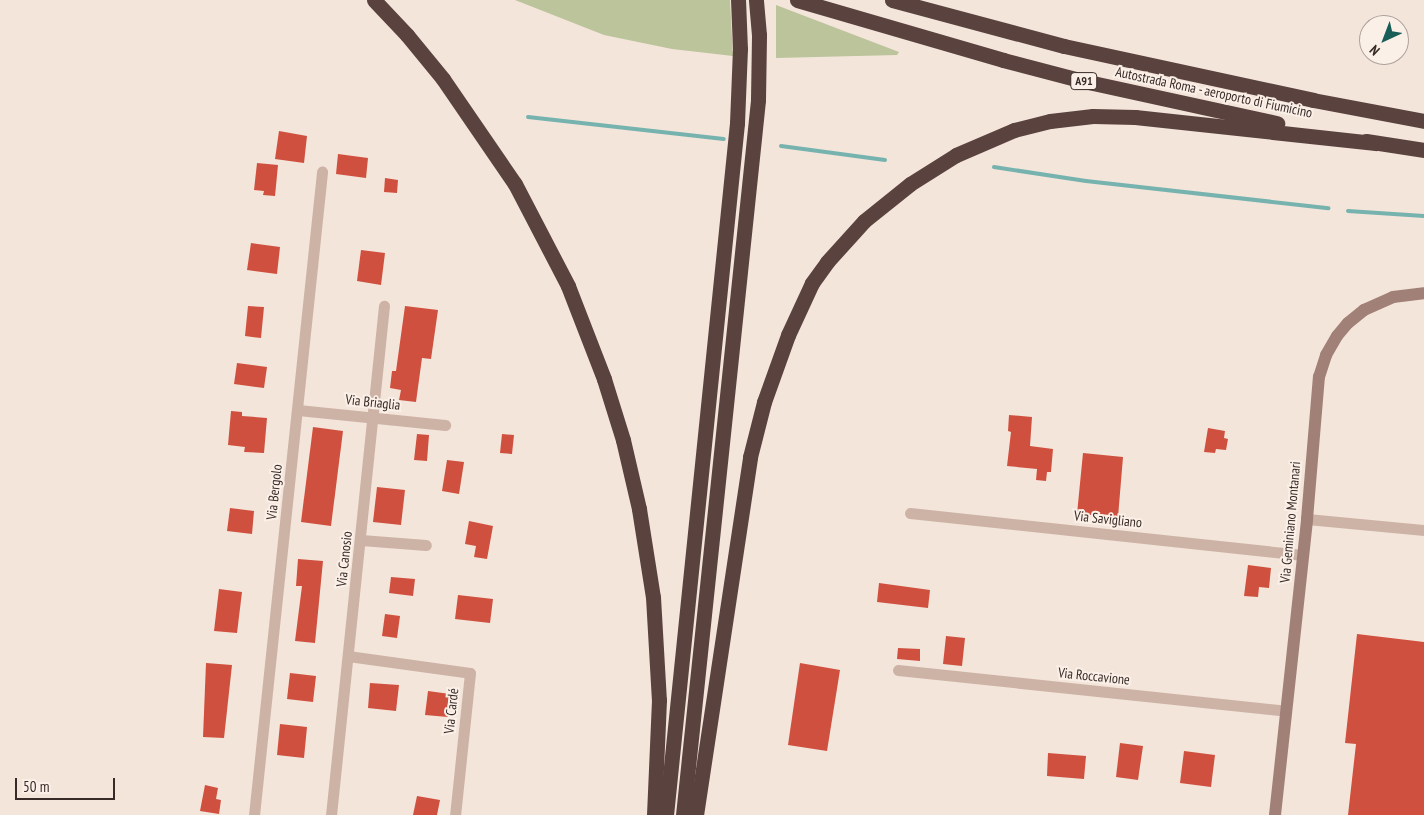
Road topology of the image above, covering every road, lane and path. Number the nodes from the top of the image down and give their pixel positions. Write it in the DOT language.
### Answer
graph roads {
  1 [pos="374,0"];
  2 [pos="738,0"];
  3 [pos="756,0"];
  4 [pos="797,0"];
  5 [pos="892,0"];
  6 [pos="1424,121"];
  7 [pos="1376,143"];
  8 [pos="1424,150"];
  9 [pos="322,172"];
  10 [pos="1424,293"];
  11 [pos="384,306"];
  12 [pos="298,410"];
  13 [pos="373,417"];
  14 [pos="445,425"];
  15 [pos="910,513"];
  16 [pos="1307,520"];
  17 [pos="1424,530"];
  18 [pos="361,540"];
  19 [pos="426,545"];
  20 [pos="1303,555"];
  21 [pos="348,656"];
  22 [pos="898,670"];
  23 [pos="1286,711"];
  24 [pos="254,815"];
  25 [pos="331,815"];
  26 [pos="455,815"];
  27 [pos="654,815"];
  28 [pos="666,815"];
  29 [pos="683,815"];
  30 [pos="696,815"];
  31 [pos="1275,815"];
  1 -- 27 [label="highway"];
  2 -- 28 [label="highway"];
  3 -- 29 [label="highway"];
  4 -- 7 [label="highway, Autostrada Roma - aeroporto di Fiumicino / A91"];
  5 -- 6 [label="highway, Autostrada Roma - aeroporto di Fiumicino / A91"];
  7 -- 8 [label="highway, Autostrada Roma - aeroporto di Fiumicino / A91"];
  7 -- 30 [label="highway"];
  9 -- 12 [label="street, Via Bergolo"];
  10 -- 16 [label="street, Via Geminiano Montanari"];
  11 -- 13 [label="street, Via Canosio"];
  12 -- 13 [label="street, Via Briaglia"];
  12 -- 24 [label="street, Via Bergolo"];
  13 -- 14 [label="street, Via Briaglia"];
  13 -- 18 [label="street, Via Canosio"];
  15 -- 20 [label="street, Via Savigliano"];
  16 -- 17 [label="street"];
  16 -- 20 [label="street, Via Geminiano Montanari"];
  18 -- 19 [label="street"];
  18 -- 21 [label="street, Via Canosio"];
  20 -- 23 [label="street, Via Geminiano Montanari"];
  21 -- 25 [label="street, Via Canosio"];
  21 -- 26 [label="street, Via Cardé"];
  22 -- 23 [label="street, Via Roccavione"];
  23 -- 31 [label="street, Via Geminiano Montanari"];
}
